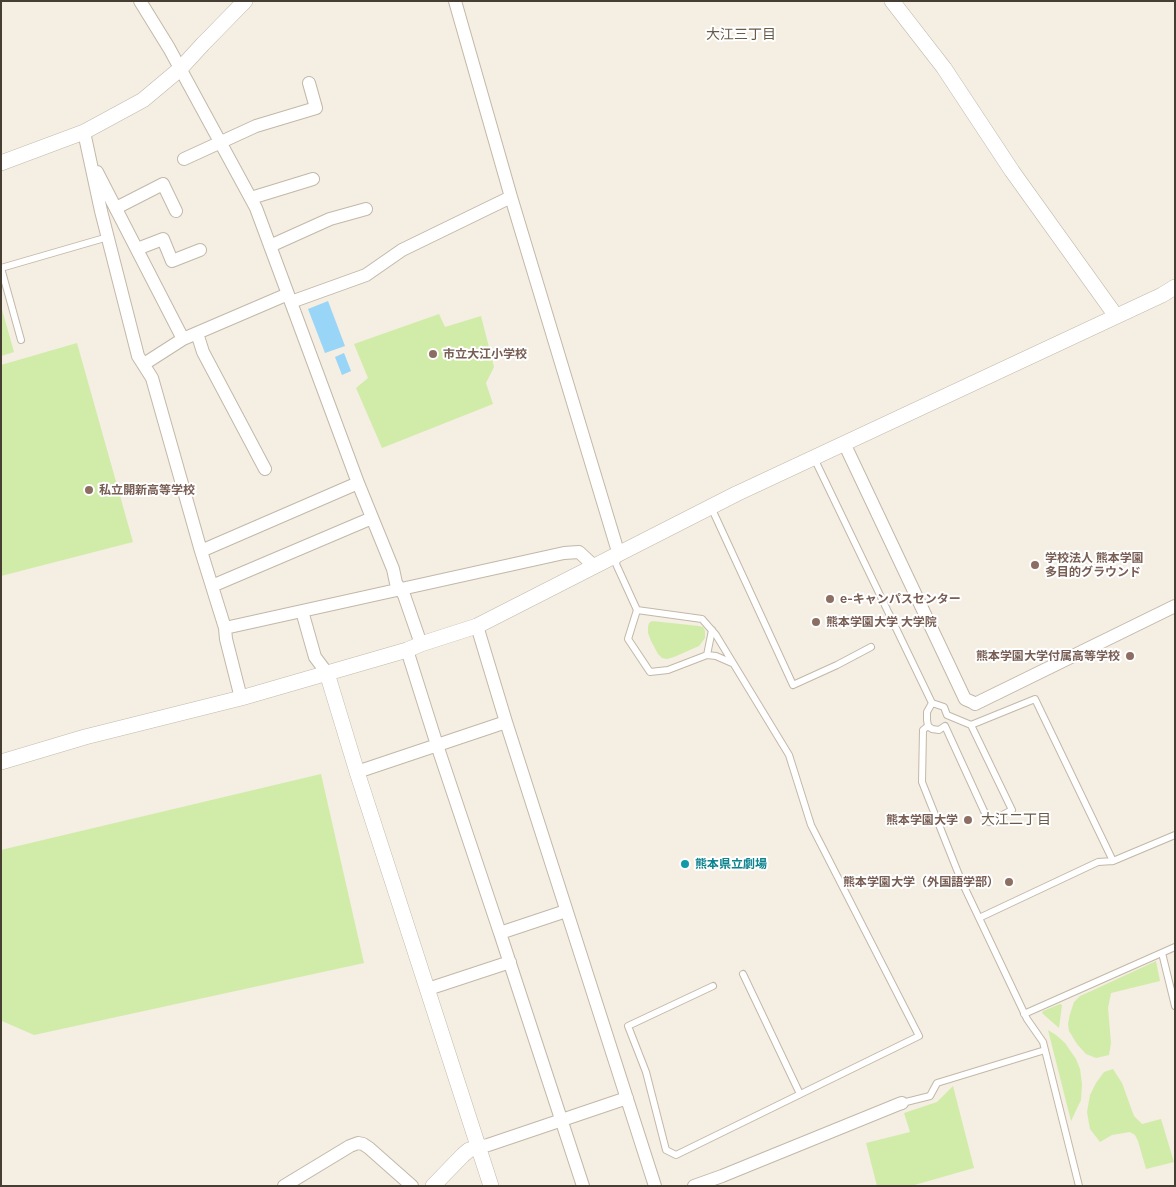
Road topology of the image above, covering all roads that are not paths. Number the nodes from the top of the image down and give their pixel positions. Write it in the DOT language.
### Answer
graph roads {
  1 [pos="140,1"];
  2 [pos="245,1"];
  3 [pos="455,1"];
  4 [pos="892,1"];
  5 [pos="180,69"];
  6 [pos="309,83"];
  7 [pos="84,132"];
  8 [pos="220,142"];
  9 [pos="90,157"];
  10 [pos="184,160"];
  11 [pos="2,161"];
  12 [pos="313,179"];
  13 [pos="511,197"];
  14 [pos="251,198"];
  15 [pos="116,208"];
  16 [pos="366,209"];
  17 [pos="176,211"];
  18 [pos="108,237"];
  19 [pos="270,246"];
  20 [pos="137,249"];
  21 [pos="200,250"];
  22 [pos="1,268"];
  23 [pos="1175,287"];
  24 [pos="289,298"];
  25 [pos="1116,316"];
  26 [pos="197,333"];
  27 [pos="183,339"];
  28 [pos="21,340"];
  29 [pos="144,364"];
  30 [pos="844,443"];
  31 [pos="814,457"];
  32 [pos="265,469"];
  33 [pos="358,483"];
  34 [pos="711,507"];
  35 [pos="372,518"];
  36 [pos="201,551"];
  37 [pos="619,555"];
  38 [pos="594,566"];
  39 [pos="212,586"];
  40 [pos="400,589"];
  41 [pos="1175,606"];
  42 [pos="637,610"];
  43 [pos="302,611"];
  44 [pos="478,626"];
  45 [pos="225,628"];
  46 [pos="712,630"];
  47 [pos="421,644"];
  48 [pos="871,647"];
  49 [pos="407,650"];
  50 [pos="707,655"];
  51 [pos="733,664"];
  52 [pos="327,673"];
  53 [pos="241,698"];
  54 [pos="932,703"];
  55 [pos="947,715"];
  56 [pos="506,722"];
  57 [pos="972,725"];
  58 [pos="928,726"];
  59 [pos="945,726"];
  60 [pos="437,745"];
  61 [pos="1,762"];
  62 [pos="357,772"];
  63 [pos="1175,835"];
  64 [pos="1113,861"];
  65 [pos="566,911"];
  66 [pos="979,918"];
  67 [pos="500,933"];
  68 [pos="1175,947"];
  69 [pos="1162,953"];
  70 [pos="510,962"];
  71 [pos="744,974"];
  72 [pos="713,986"];
  73 [pos="428,989"];
  74 [pos="1175,1006"];
  75 [pos="1024,1014"];
  76 [pos="1045,1050"];
  77 [pos="800,1094"];
  78 [pos="627,1098"];
  79 [pos="902,1103"];
  80 [pos="562,1119"];
  81 [pos="478,1147"];
  82 [pos="724,1181"];
  83 [pos="284,1186"];
  84 [pos="412,1186"];
  85 [pos="433,1186"];
  86 [pos="491,1186"];
  87 [pos="583,1186"];
  88 [pos="655,1186"];
  89 [pos="694,1186"];
  90 [pos="1079,1186"];
  1 -- 5 [label="street"];
  2 -- 5 [label="street"];
  3 -- 13 [label="street"];
  4 -- 25 [label="street"];
  5 -- 7 [label="street"];
  5 -- 8 [label="street"];
  6 -- 8 [label="street"];
  7 -- 9 [label="street"];
  7 -- 11 [label="street"];
  8 -- 10 [label="street"];
  8 -- 14 [label="street"];
  9 -- 15 [label="street"];
  9 -- 18 [label="street"];
  12 -- 14 [label="street"];
  13 -- 24 [label="street"];
  13 -- 37 [label="street"];
  14 -- 19 [label="street"];
  15 -- 17 [label="street"];
  15 -- 20 [label="street"];
  16 -- 19 [label="street"];
  18 -- 22 [label="lane"];
  18 -- 29 [label="street"];
  19 -- 24 [label="street"];
  20 -- 21 [label="street"];
  20 -- 27 [label="street"];
  22 -- 28 [label="lane"];
  23 -- 25 [label="street"];
  24 -- 26 [label="street"];
  24 -- 33 [label="street"];
  25 -- 30 [label="street"];
  26 -- 27 [label="street"];
  26 -- 32 [label="street"];
  27 -- 29 [label="street"];
  29 -- 36 [label="street"];
  30 -- 31 [label="street"];
  30 -- 41 [label="street"];
  31 -- 34 [label="street"];
  31 -- 54 [label="lane"];
  33 -- 35 [label="street"];
  33 -- 36 [label="street"];
  34 -- 37 [label="street"];
  34 -- 48 [label="lane"];
  35 -- 39 [label="street"];
  35 -- 40 [label="street"];
  36 -- 39 [label="street"];
  37 -- 38 [label="street"];
  37 -- 42 [label="lane"];
  38 -- 40 [label="street"];
  38 -- 44 [label="street"];
  39 -- 45 [label="street"];
  40 -- 43 [label="street"];
  40 -- 47 [label="street"];
  42 -- 46 [label="lane"];
  42 -- 50 [label="lane"];
  43 -- 45 [label="street"];
  43 -- 52 [label="street"];
  44 -- 47 [label="street"];
  44 -- 56 [label="street"];
  45 -- 53 [label="street"];
  46 -- 50 [label="lane"];
  46 -- 51 [label="lane"];
  47 -- 49 [label="street"];
  49 -- 52 [label="street"];
  49 -- 60 [label="street"];
  50 -- 51 [label="lane"];
  51 -- 77 [label="lane"];
  52 -- 53 [label="street"];
  52 -- 62 [label="street"];
  53 -- 61 [label="street"];
  54 -- 55 [label="lane"];
  54 -- 58 [label="lane"];
  55 -- 57 [label="lane"];
  55 -- 59 [label="lane"];
  56 -- 60 [label="street"];
  56 -- 65 [label="street"];
  57 -- 59 [label="lane"];
  57 -- 64 [label="lane"];
  58 -- 59 [label="lane"];
  58 -- 66 [label="lane"];
  60 -- 62 [label="street"];
  60 -- 67 [label="street"];
  62 -- 73 [label="street"];
  63 -- 64 [label="lane"];
  64 -- 66 [label="lane"];
  65 -- 67 [label="street"];
  65 -- 78 [label="street"];
  66 -- 75 [label="lane"];
  67 -- 70 [label="street"];
  68 -- 69 [label="lane"];
  69 -- 74 [label="lane"];
  69 -- 75 [label="lane"];
  70 -- 73 [label="street"];
  70 -- 80 [label="street"];
  71 -- 77 [label="lane"];
  72 -- 77 [label="lane"];
  73 -- 81 [label="street"];
  75 -- 76 [label="lane"];
  76 -- 79 [label="lane"];
  76 -- 90 [label="lane"];
  78 -- 80 [label="street"];
  78 -- 88 [label="street"];
  79 -- 82 [label="street"];
  80 -- 81 [label="street"];
  80 -- 87 [label="street"];
  81 -- 85 [label="street"];
  81 -- 86 [label="street"];
  82 -- 89 [label="street"];
  83 -- 84 [label="street"];
}
